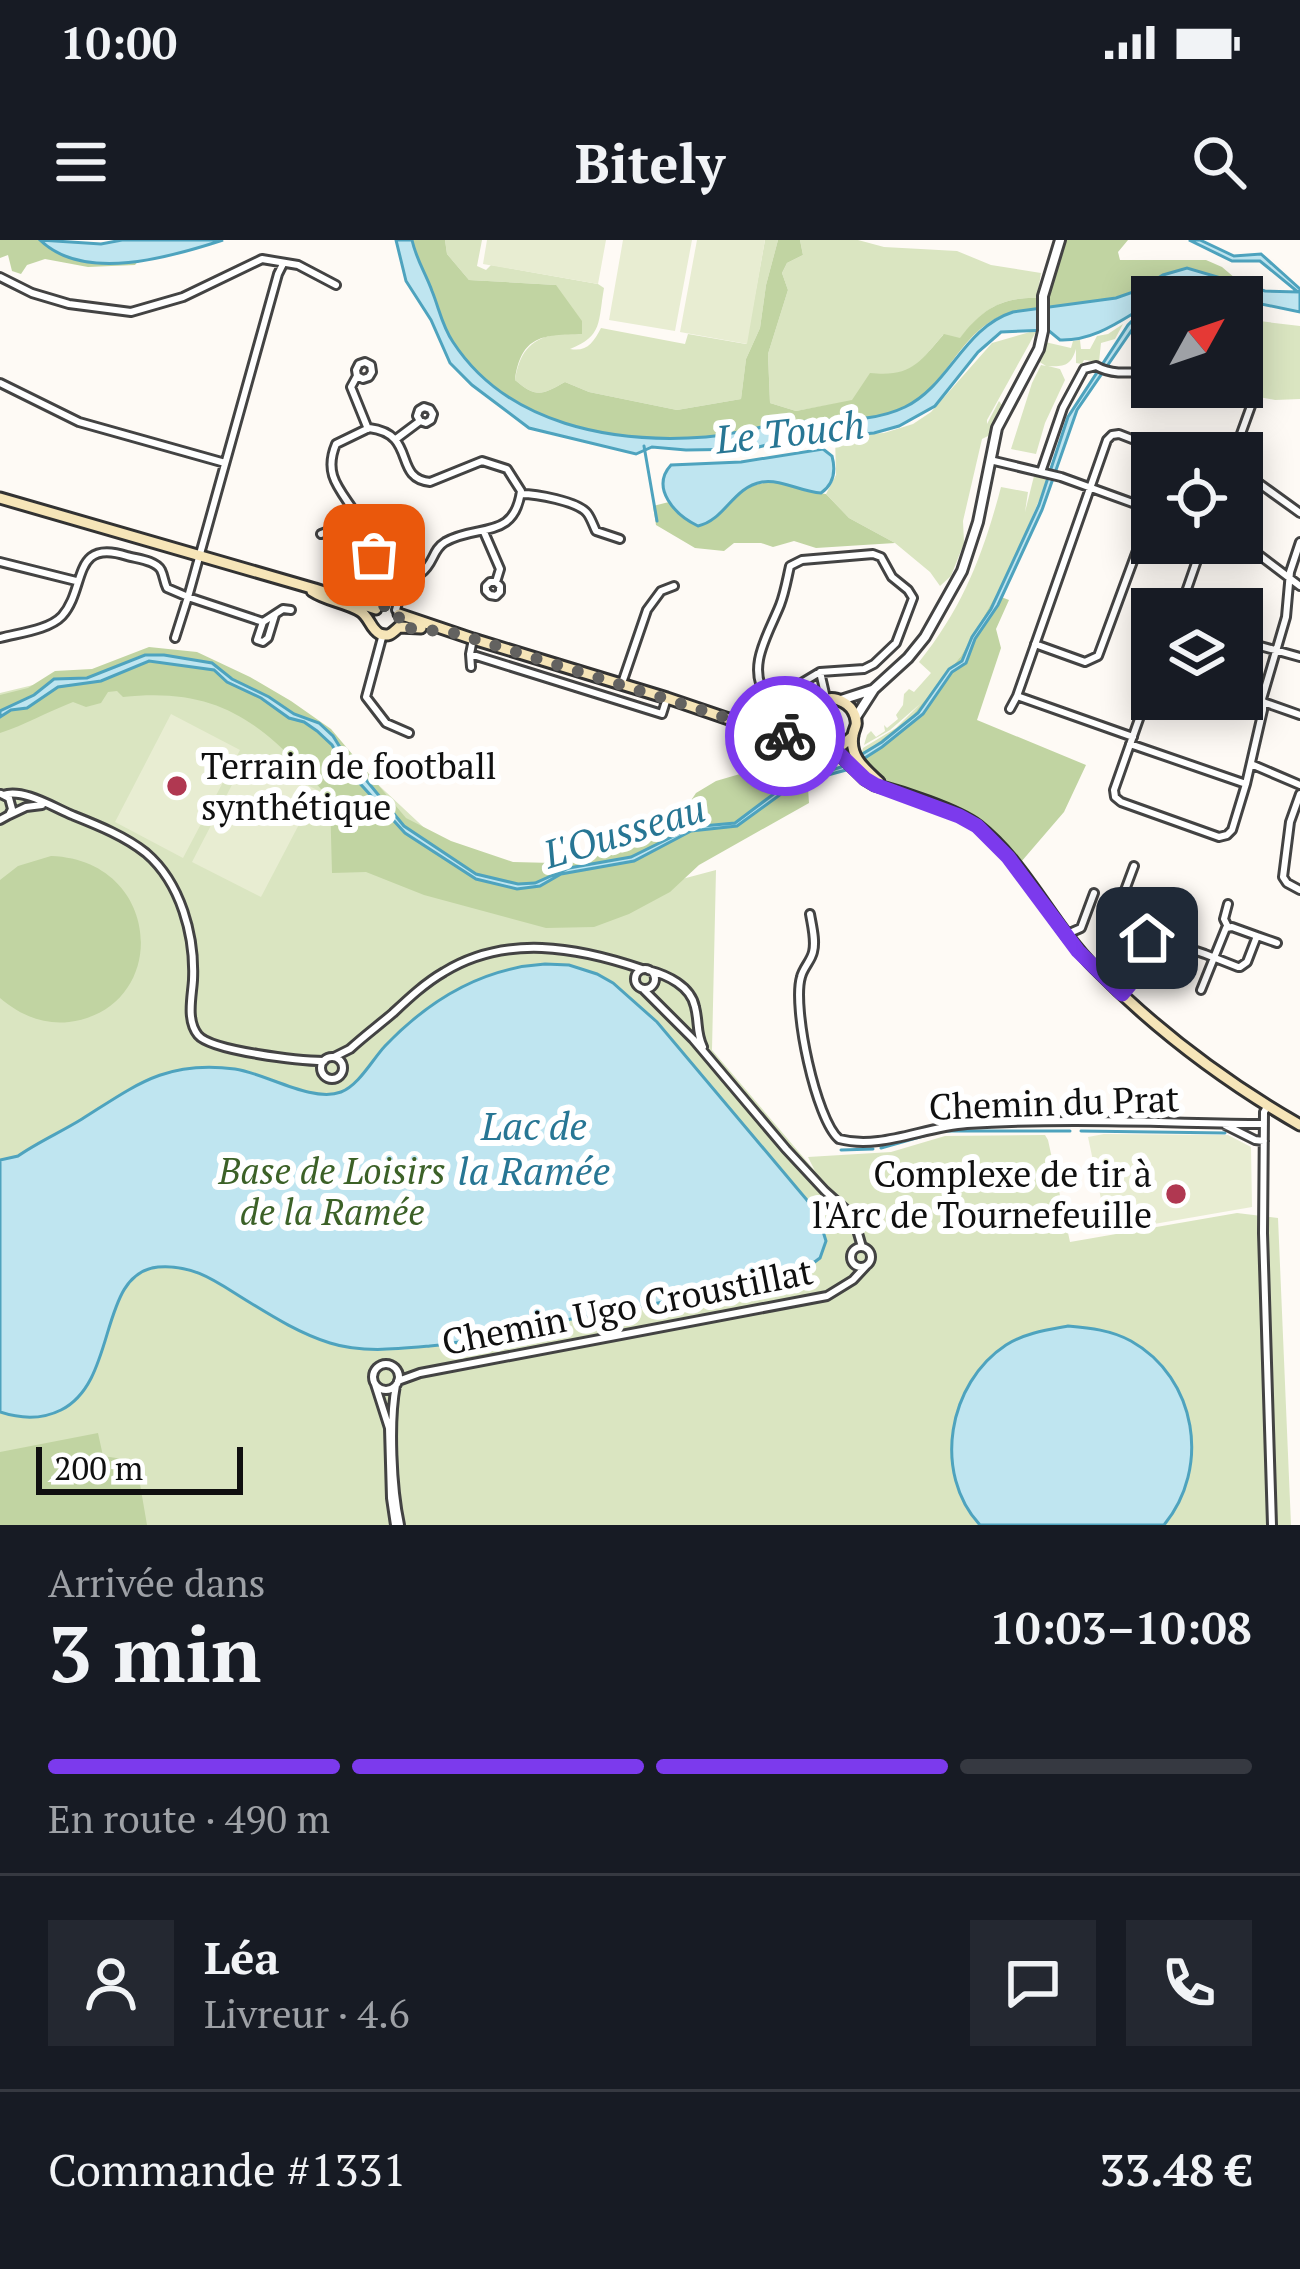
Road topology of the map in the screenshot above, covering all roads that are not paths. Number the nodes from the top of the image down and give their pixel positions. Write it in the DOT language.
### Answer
graph roads {
  1 [pos="1060,240"];
  2 [pos="283,264"];
  3 [pos="0,278"];
  4 [pos="336,285"];
  5 [pos="1131,371"];
  6 [pos="357,376"];
  7 [pos="0,383"];
  8 [pos="420,421"];
  9 [pos="368,429"];
  10 [pos="1131,439"];
  11 [pos="396,440"];
  12 [pos="990,460"];
  13 [pos="225,463"];
  14 [pos="1049,474"];
  15 [pos="1263,486"];
  16 [pos="1090,488"];
  17 [pos="521,494"];
  18 [pos="0,498"];
  19 [pos="1131,503"];
  20 [pos="1300,513"];
  21 [pos="359,520"];
  22 [pos="484,532"];
  23 [pos="322,534"];
  24 [pos="620,539"];
  25 [pos="1300,542"];
  26 [pos="200,556"];
  27 [pos="1263,557"];
  28 [pos="0,562"];
  29 [pos="1132,564"];
  30 [pos="395,569"];
  31 [pos="406,572"];
  32 [pos="1290,577"];
  33 [pos="76,581"];
  34 [pos="496,582"];
  35 [pos="674,586"];
  36 [pos="1300,586"];
  37 [pos="305,587"];
  38 [pos="188,597"];
  39 [pos="380,608"];
  40 [pos="291,610"];
  41 [pos="398,612"];
  42 [pos="275,615"];
  43 [pos="371,621"];
  44 [pos="262,622"];
  45 [pos="399,627"];
  46 [pos="455,633"];
  47 [pos="383,634"];
  48 [pos="0,638"];
  49 [pos="175,638"];
  50 [pos="473,639"];
  51 [pos="1035,644"];
  52 [pos="1263,646"];
  53 [pos="1275,649"];
  54 [pos="470,654"];
  55 [pos="1300,657"];
  56 [pos="471,668"];
  57 [pos="820,672"];
  58 [pos="622,683"];
  59 [pos="874,689"];
  60 [pos="1263,691"];
  61 [pos="1017,696"];
  62 [pos="667,698"];
  63 [pos="827,699"];
  64 [pos="840,700"];
  65 [pos="1263,702"];
  66 [pos="1010,710"];
  67 [pos="1263,714"];
  68 [pos="808,715"];
  69 [pos="1300,716"];
  70 [pos="855,718"];
  71 [pos="1139,720"];
  72 [pos="1262,720"];
  73 [pos="756,727"];
  74 [pos="410,734"];
  75 [pos="853,736"];
  76 [pos="814,741"];
  77 [pos="1132,741"];
  78 [pos="833,748"];
  79 [pos="854,762"];
  80 [pos="1251,764"];
  81 [pos="1246,784"];
  82 [pos="1300,789"];
  83 [pos="1,794"];
  84 [pos="45,805"];
  85 [pos="10,815"];
  86 [pos="0,820"];
  87 [pos="1134,866"];
  88 [pos="1300,890"];
  89 [pos="1094,893"];
  90 [pos="1228,904"];
  91 [pos="810,914"];
  92 [pos="1228,927"];
  93 [pos="1149,933"];
  94 [pos="1065,935"];
  95 [pos="1257,936"];
  96 [pos="1276,943"];
  97 [pos="1213,957"];
  98 [pos="621,963"];
  99 [pos="645,970"];
  100 [pos="634,980"];
  101 [pos="643,988"];
  102 [pos="1201,990"];
  103 [pos="1122,994"];
  104 [pos="350,1048"];
  105 [pos="334,1058"];
  106 [pos="304,1061"];
  107 [pos="324,1061"];
  108 [pos="344,1067"];
  109 [pos="322,1073"];
  110 [pos="1267,1106"];
  111 [pos="1221,1124"];
  112 [pos="1264,1124"];
  113 [pos="1300,1126"];
  114 [pos="1264,1141"];
  115 [pos="790,1153"];
  116 [pos="862,1246"];
  117 [pos="854,1263"];
  118 [pos="866,1265"];
  119 [pos="843,1286"];
  120 [pos="396,1370"];
  121 [pos="420,1373"];
  122 [pos="397,1383"];
  123 [pos="375,1384"];
  124 [pos="398,1525"];
  125 [pos="1272,1525"];
  1 -- 12 [label="street"];
  2 -- 3 [label="street"];
  2 -- 4 [label="street"];
  2 -- 13 [label="street"];
  5 -- 14 [label="street"];
  6 -- 9 [label="street"];
  7 -- 13 [label="street"];
  8 -- 11 [label="street"];
  9 -- 11 [label="street"];
  9 -- 21 [label="street"];
  10 -- 16 [label="street"];
  11 -- 17 [label="street"];
  12 -- 14 [label="street"];
  12 -- 59 [label="street"];
  13 -- 26 [label="street"];
  14 -- 16 [label="street"];
  15 -- 20 [label="street"];
  16 -- 19 [label="street"];
  16 -- 51 [label="street"];
  17 -- 22 [label="street"];
  17 -- 24 [label="street"];
  18 -- 26 [label="main road"];
  21 -- 23 [label="street"];
  21 -- 30 [label="street"];
  22 -- 31 [label="street"];
  22 -- 34 [label="street"];
  25 -- 32 [label="street"];
  26 -- 37 [label="main road"];
  26 -- 38 [label="street"];
  27 -- 32 [label="street"];
  28 -- 33 [label="street"];
  29 -- 51 [label="street"];
  30 -- 31 [label="street"];
  30 -- 39 [label="street"];
  31 -- 41 [label="street"];
  32 -- 36 [label="street"];
  32 -- 53 [label="street"];
  33 -- 38 [label="street"];
  33 -- 48 [label="street"];
  35 -- 58 [label="street"];
  37 -- 39 [label="main road"];
  37 -- 43 [label="main road"];
  38 -- 44 [label="street"];
  38 -- 49 [label="street"];
  39 -- 41 [label="main road"];
  39 -- 43 [label="main road"];
  40 -- 42 [label="street"];
  41 -- 45 [label="main road"];
  41 -- 46 [label="main road"];
  42 -- 44 [label="street"];
  42 -- 44 [label="street"];
  43 -- 47 [label="main road"];
  45 -- 46 [label="main road"];
  45 -- 47 [label="main road"];
  46 -- 50 [label="main road"];
  47 -- 74 [label="street"];
  50 -- 54 [label="street"];
  50 -- 58 [label="main road"];
  51 -- 61 [label="street"];
  52 -- 53 [label="street"];
  53 -- 55 [label="street"];
  53 -- 60 [label="street"];
  54 -- 56 [label="street"];
  54 -- 62 [label="street"];
  57 -- 57 [label="street"];
  57 -- 63 [label="street"];
  58 -- 62 [label="main road"];
  59 -- 64 [label="street"];
  59 -- 70 [label="street"];
  61 -- 66 [label="street"];
  61 -- 77 [label="street"];
  62 -- 73 [label="main road"];
  63 -- 64 [label="main road"];
  63 -- 68 [label="main road"];
  64 -- 70 [label="main road"];
  65 -- 67 [label="street"];
  65 -- 69 [label="street"];
  68 -- 73 [label="main road"];
  68 -- 76 [label="main road"];
  70 -- 75 [label="main road"];
  71 -- 77 [label="street"];
  72 -- 80 [label="street"];
  73 -- 76 [label="main road"];
  75 -- 78 [label="main road"];
  75 -- 79 [label="main road"];
  76 -- 78 [label="main road"];
  77 -- 81 [label="street"];
  77 -- 81 [label="street"];
  78 -- 79 [label="main road"];
  79 -- 94 [label="main road"];
  80 -- 81 [label="street"];
  80 -- 82 [label="street"];
  82 -- 88 [label="street"];
  83 -- 84 [label="street"];
  83 -- 85 [label="street"];
  84 -- 85 [label="street"];
  84 -- 106 [label="street"];
  85 -- 86 [label="street"];
  87 -- 93 [label="street"];
  89 -- 94 [label="street"];
  90 -- 92 [label="street"];
  91 -- 111 [label="street, Chemin du Prat"];
  92 -- 95 [label="street"];
  92 -- 97 [label="street"];
  93 -- 97 [label="street"];
  93 -- 103 [label="street"];
  94 -- 103 [label="main road"];
  95 -- 96 [label="street"];
  95 -- 97 [label="street"];
  97 -- 102 [label="street"];
  98 -- 99 [label="street"];
  98 -- 100 [label="street"];
  98 -- 104 [label="street"];
  99 -- 100 [label="street"];
  99 -- 101 [label="street"];
  99 -- 115 [label="street"];
  100 -- 101 [label="street"];
  101 -- 115 [label="street"];
  103 -- 110 [label="main road"];
  104 -- 105 [label="street"];
  104 -- 108 [label="street"];
  105 -- 107 [label="street"];
  105 -- 108 [label="street"];
  106 -- 107 [label="street"];
  106 -- 109 [label="street"];
  107 -- 109 [label="street"];
  108 -- 109 [label="street"];
  110 -- 112 [label="street"];
  110 -- 113 [label="main road"];
  111 -- 112 [label="street, Chemin du Prat"];
  111 -- 114 [label="street, Chemin du Prat"];
  112 -- 114 [label="street"];
  114 -- 125 [label="street"];
  115 -- 116 [label="street"];
  116 -- 117 [label="street"];
  116 -- 118 [label="street"];
  117 -- 118 [label="street"];
  117 -- 119 [label="street, Chemin Ugo Croustillat"];
  118 -- 119 [label="street, Chemin Ugo Croustillat"];
  119 -- 121 [label="street, Chemin Ugo Croustillat"];
  120 -- 121 [label="street, Chemin Ugo Croustillat"];
  120 -- 122 [label="street"];
  120 -- 123 [label="street"];
  121 -- 122 [label="street, Chemin Ugo Croustillat"];
  122 -- 123 [label="street"];
  122 -- 124 [label="street"];
  123 -- 124 [label="street"];
}
